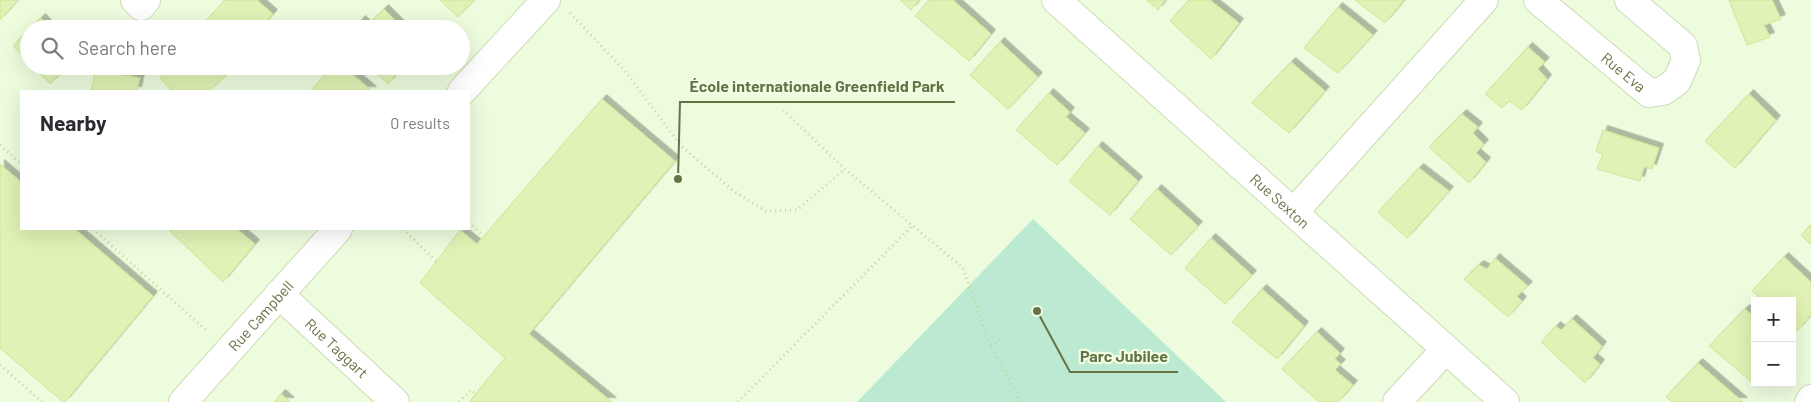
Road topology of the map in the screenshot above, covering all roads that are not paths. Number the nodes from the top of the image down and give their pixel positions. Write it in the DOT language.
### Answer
graph roads {
  1 [pos="134,0"];
  2 [pos="146,0"];
  3 [pos="1056,0"];
  4 [pos="1484,0"];
  5 [pos="1538,0"];
  6 [pos="1629,0"];
  7 [pos="555,4"];
  8 [pos="463,90"];
  9 [pos="1294,212"];
  10 [pos="337,230"];
  11 [pos="279,294"];
  12 [pos="1445,350"];
  13 [pos="183,402"];
  14 [pos="395,402"];
  15 [pos="1397,402"];
  16 [pos="1505,402"];
  1 -- 2 [label="street"];
  3 -- 9 [label="street, Rue Sexton"];
  4 -- 9 [label="street"];
  5 -- 6 [label="street, Rue Eva"];
  7 -- 8 [label="street"];
  9 -- 12 [label="street, Rue Sexton"];
  10 -- 11 [label="street, Rue Campbell"];
  11 -- 13 [label="street, Rue Campbell"];
  11 -- 14 [label="street, Rue Taggart"];
  12 -- 15 [label="street"];
  12 -- 16 [label="street, Rue Sexton"];
}
